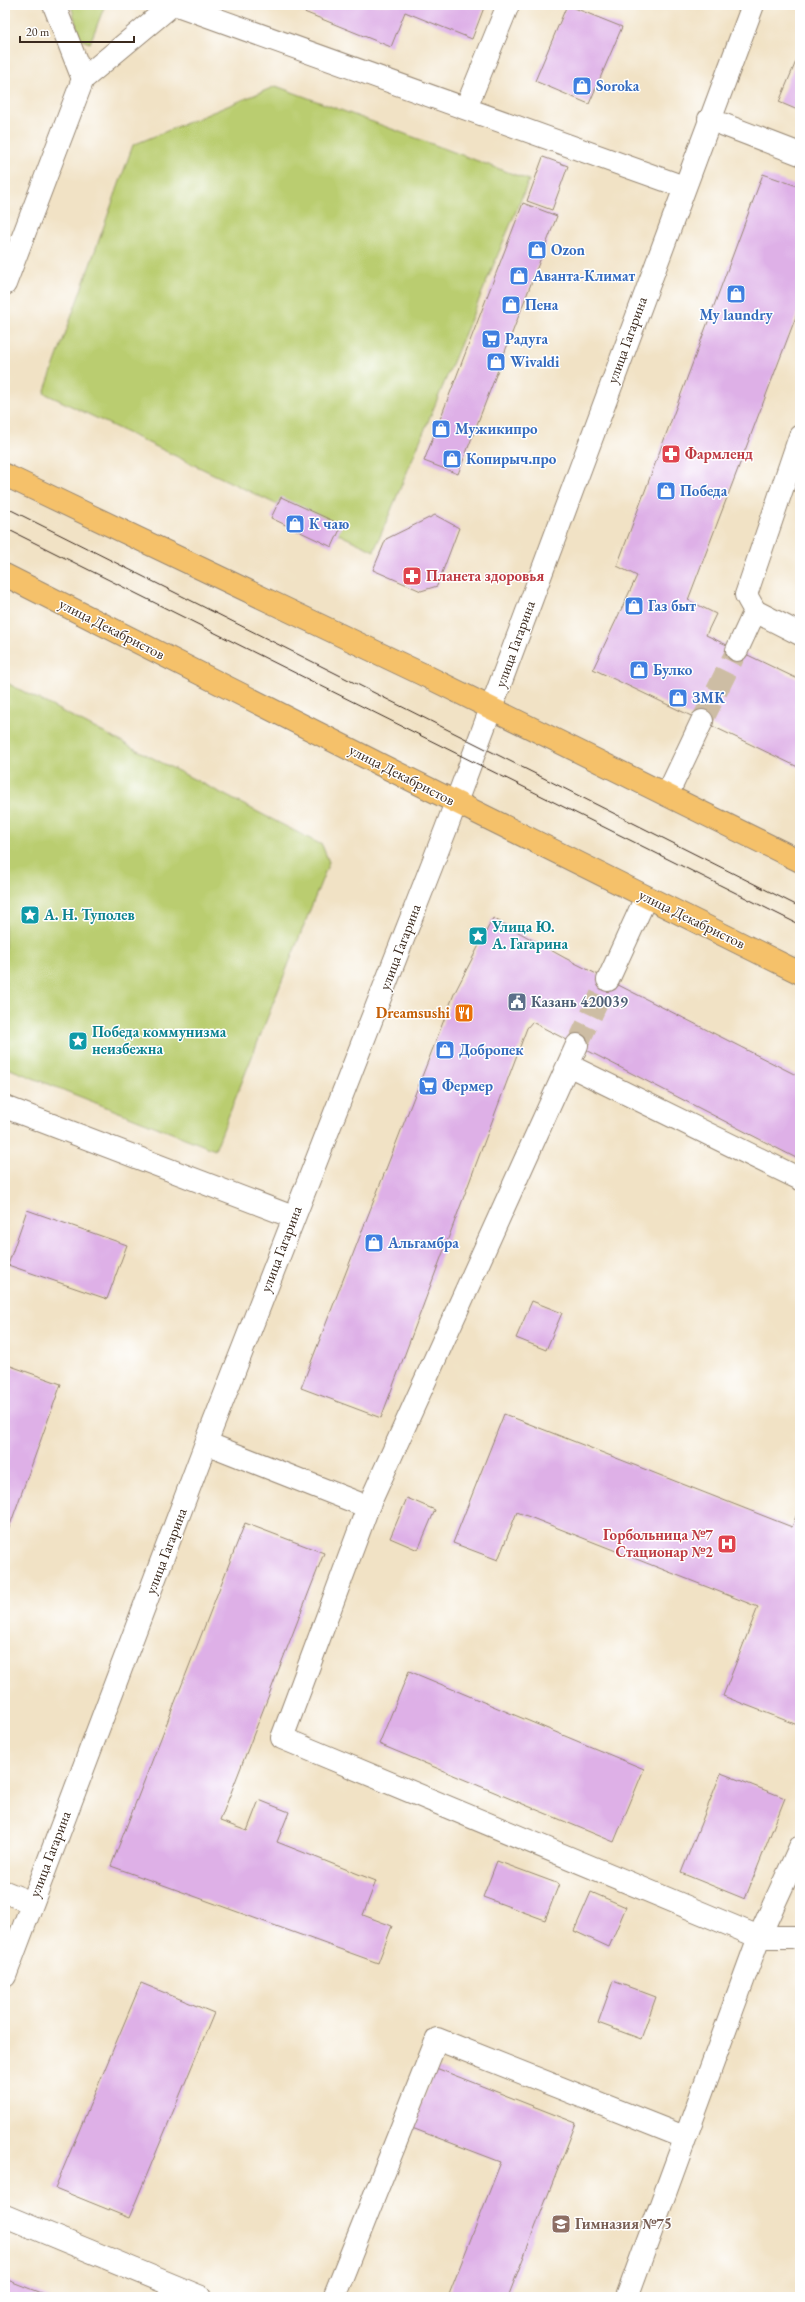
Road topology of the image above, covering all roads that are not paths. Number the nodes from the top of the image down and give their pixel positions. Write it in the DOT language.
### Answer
graph roads {
  1 [pos="54,5"];
  2 [pos="172,5"];
  3 [pos="177,5"];
  4 [pos="508,5"];
  5 [pos="752,5"];
  6 [pos="214,11"];
  7 [pos="83,79"];
  8 [pos="466,108"];
  9 [pos="709,119"];
  10 [pos="800,154"];
  11 [pos="684,187"];
  12 [pos="5,284"];
  13 [pos="800,436"];
  14 [pos="5,475"];
  15 [pos="5,575"];
  16 [pos="755,611"];
  17 [pos="800,634"];
  18 [pos="738,650"];
  19 [pos="491,708"];
  20 [pos="702,721"];
  21 [pos="668,795"];
  22 [pos="456,802"];
  23 [pos="800,861"];
  24 [pos="646,897"];
  25 [pos="800,973"];
  26 [pos="608,980"];
  27 [pos="577,1046"];
  28 [pos="568,1065"];
  29 [pos="5,1107"];
  30 [pos="800,1179"];
  31 [pos="293,1217"];
  32 [pos="206,1443"];
  33 [pos="368,1507"];
  34 [pos="800,1847"];
  35 [pos="5,1892"];
  36 [pos="32,1903"];
  37 [pos="759,1937"];
  38 [pos="800,1939"];
  39 [pos="5,1976"];
  40 [pos="684,2137"];
  41 [pos="5,2216"];
  42 [pos="201,2297"];
  43 [pos="334,2297"];
  44 [pos="627,2297"];
  1 -- 7 [label="street"];
  2 -- 7 [label="street"];
  3 -- 6 [label="street"];
  4 -- 8 [label="street"];
  5 -- 9 [label="street, улица Гагарина"];
  6 -- 8 [label="street"];
  7 -- 12 [label="street"];
  8 -- 11 [label="street"];
  9 -- 10 [label="street"];
  9 -- 11 [label="street, улица Гагарина"];
  11 -- 19 [label="street, улица Гагарина"];
  13 -- 16 [label="street"];
  14 -- 19 [label="main road"];
  15 -- 22 [label="main road, улица Декабристов"];
  16 -- 17 [label="street"];
  16 -- 18 [label="street"];
  19 -- 21 [label="main road"];
  19 -- 22 [label="street, улица Гагарина"];
  20 -- 21 [label="street"];
  21 -- 23 [label="main road"];
  22 -- 24 [label="main road, улица Декабристов"];
  22 -- 31 [label="street, улица Гагарина"];
  24 -- 25 [label="main road, улица Декабристов"];
  24 -- 26 [label="street"];
  27 -- 28 [label="street"];
  28 -- 30 [label="street"];
  28 -- 33 [label="street"];
  29 -- 31 [label="street"];
  31 -- 32 [label="street, улица Гагарина"];
  32 -- 33 [label="street"];
  32 -- 36 [label="street, улица Гагарина"];
  33 -- 37 [label="street"];
  34 -- 37 [label="street"];
  35 -- 36 [label="street"];
  36 -- 39 [label="street, улица Гагарина"];
  37 -- 38 [label="street"];
  37 -- 40 [label="street"];
  40 -- 43 [label="street"];
  40 -- 44 [label="street"];
  41 -- 42 [label="street"];
}
